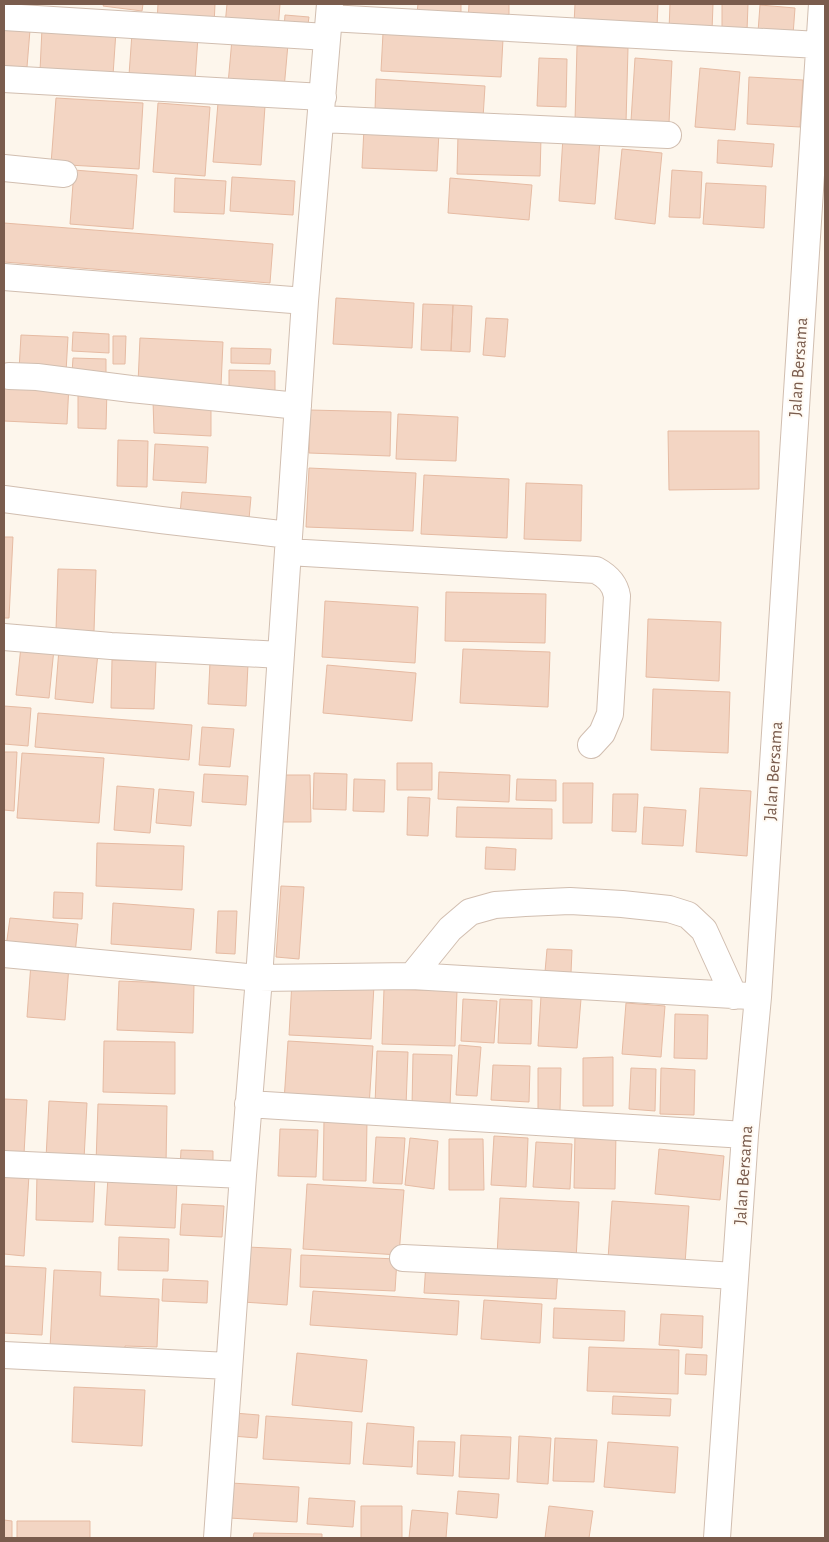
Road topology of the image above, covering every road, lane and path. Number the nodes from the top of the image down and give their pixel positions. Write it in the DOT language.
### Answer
graph roads {
  1 [pos="822,4"];
  2 [pos="4,17"];
  3 [pos="329,20"];
  4 [pos="819,45"];
  5 [pos="4,79"];
  6 [pos="322,108"];
  7 [pos="668,135"];
  8 [pos="4,168"];
  9 [pos="64,174"];
  10 [pos="4,277"];
  11 [pos="305,302"];
  12 [pos="9,376"];
  13 [pos="298,406"];
  14 [pos="4,500"];
  15 [pos="289,543"];
  16 [pos="4,637"];
  17 [pos="281,655"];
  18 [pos="591,745"];
  19 [pos="4,954"];
  20 [pos="412,976"];
  21 [pos="259,978"];
  22 [pos="746,996"];
  23 [pos="248,1104"];
  24 [pos="746,1135"];
  25 [pos="4,1164"];
  26 [pos="243,1175"];
  27 [pos="403,1258"];
  28 [pos="735,1276"];
  29 [pos="4,1355"];
  30 [pos="229,1366"];
  31 [pos="217,1538"];
  32 [pos="717,1538"];
  1 -- 4 [label="street, Jalan Bersama"];
  2 -- 3 [label="street"];
  3 -- 4 [label="street"];
  3 -- 6 [label="street"];
  4 -- 22 [label="street, Jalan Bersama"];
  5 -- 6 [label="street"];
  6 -- 7 [label="street"];
  6 -- 11 [label="street"];
  8 -- 9 [label="street"];
  10 -- 11 [label="street"];
  11 -- 13 [label="street"];
  12 -- 13 [label="street"];
  13 -- 15 [label="street"];
  14 -- 15 [label="street"];
  15 -- 17 [label="street"];
  15 -- 18 [label="street"];
  16 -- 17 [label="street"];
  17 -- 21 [label="street"];
  19 -- 21 [label="street"];
  20 -- 21 [label="street"];
  20 -- 22 [label="street"];
  20 -- 22 [label="street"];
  21 -- 23 [label="street"];
  22 -- 24 [label="street, Jalan Bersama"];
  23 -- 24 [label="street"];
  23 -- 26 [label="street"];
  24 -- 28 [label="street, Jalan Bersama"];
  25 -- 26 [label="street"];
  26 -- 30 [label="street"];
  27 -- 28 [label="street"];
  28 -- 32 [label="street, Jalan Bersama"];
  29 -- 30 [label="street"];
  30 -- 31 [label="street"];
}
